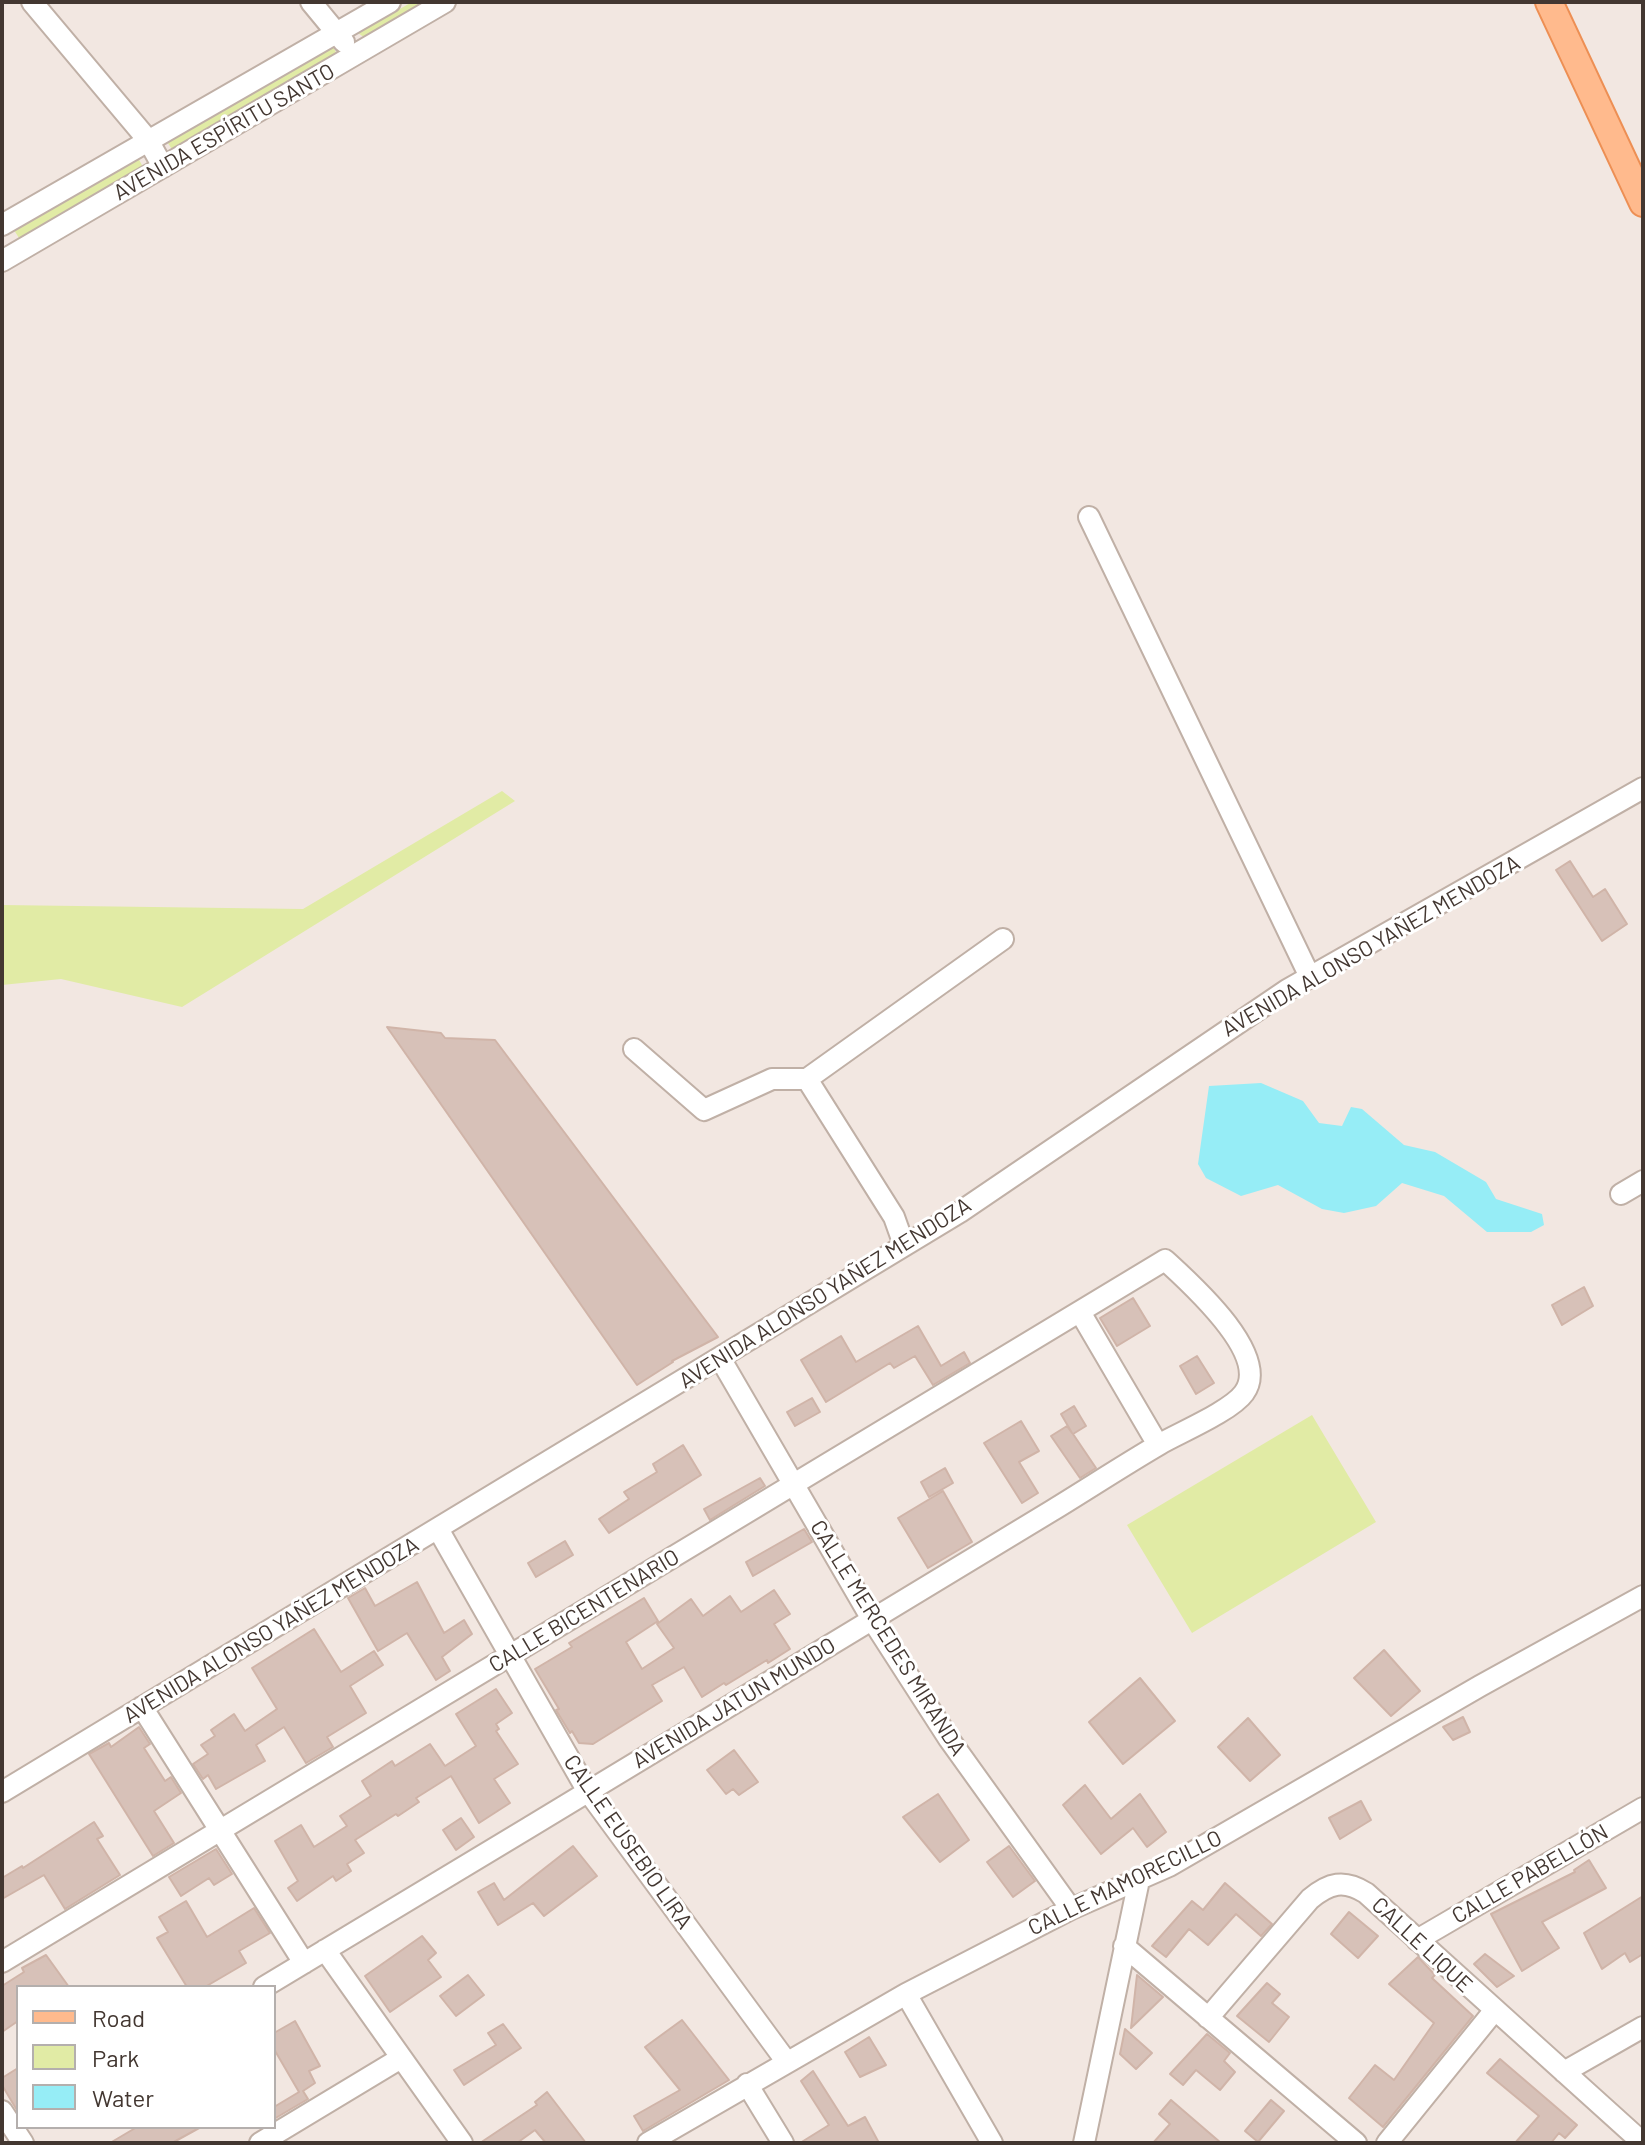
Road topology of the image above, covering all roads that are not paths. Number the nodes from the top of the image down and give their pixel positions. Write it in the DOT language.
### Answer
graph roads {
  1 [pos="32,2"];
  2 [pos="311,2"];
  3 [pos="390,2"];
  4 [pos="445,2"];
  5 [pos="1549,2"];
  6 [pos="336,33"];
  7 [pos="354,56"];
  8 [pos="148,140"];
  9 [pos="163,167"];
  10 [pos="1643,203"];
  11 [pos="2,225"];
  12 [pos="2,259"];
  13 [pos="1089,517"];
  14 [pos="1643,788"];
  15 [pos="1003,939"];
  16 [pos="1310,977"];
  17 [pos="634,1049"];
  18 [pos="807,1079"];
  19 [pos="1643,1181"];
  20 [pos="1621,1194"];
  21 [pos="904,1245"];
  22 [pos="1080,1312"];
  23 [pos="720,1358"];
  24 [pos="1244,1393"];
  25 [pos="1158,1445"];
  26 [pos="793,1484"];
  27 [pos="438,1529"];
  28 [pos="1640,1604"];
  29 [pos="873,1621"];
  30 [pos="510,1657"];
  31 [pos="142,1707"];
  32 [pos="587,1790"];
  33 [pos="2,1792"];
  34 [pos="1643,1808"];
  35 [pos="219,1830"];
  36 [pos="1139,1880"];
  37 [pos="1071,1909"];
  38 [pos="1417,1940"];
  39 [pos="1124,1946"];
  40 [pos="325,1950"];
  41 [pos="2,1962"];
  42 [pos="304,1963"];
  43 [pos="267,1985"];
  44 [pos="906,1994"];
  45 [pos="1494,2011"];
  46 [pos="1208,2018"];
  47 [pos="1643,2027"];
  48 [pos="401,2058"];
  49 [pos="786,2061"];
  50 [pos="1564,2072"];
  51 [pos="747,2084"];
  52 [pos="2,2111"];
  53 [pos="19,2137"];
  54 [pos="260,2143"];
  55 [pos="462,2143"];
  56 [pos="648,2143"];
  57 [pos="783,2143"];
  58 [pos="992,2143"];
  59 [pos="1084,2143"];
  60 [pos="1356,2143"];
  61 [pos="1387,2143"];
  62 [pos="1643,2143"];
  1 -- 8 [label="street"];
  2 -- 6 [label="street"];
  3 -- 6 [label="street, AVENIDA ESPÍRITU SANTO"];
  4 -- 7 [label="street, AVENIDA ESPÍRITU SANTO"];
  5 -- 10 [label="main road"];
  6 -- 7 [label="street"];
  6 -- 8 [label="street, AVENIDA ESPÍRITU SANTO"];
  7 -- 9 [label="street, AVENIDA ESPÍRITU SANTO"];
  8 -- 9 [label="street"];
  8 -- 11 [label="street, AVENIDA ESPÍRITU SANTO"];
  9 -- 12 [label="street, AVENIDA ESPÍRITU SANTO"];
  13 -- 16 [label="street"];
  14 -- 16 [label="street, AVENIDA ALONSO YAÑEZ MENDOZA"];
  15 -- 18 [label="street"];
  16 -- 21 [label="street, AVENIDA ALONSO YAÑEZ MENDOZA"];
  17 -- 18 [label="street"];
  18 -- 21 [label="street"];
  19 -- 20 [label="street"];
  21 -- 23 [label="street, AVENIDA ALONSO YAÑEZ MENDOZA"];
  22 -- 24 [label="street, CALLE BICENTENARIO"];
  22 -- 25 [label="street"];
  22 -- 26 [label="street, CALLE BICENTENARIO"];
  23 -- 26 [label="street, CALLE MERCEDES MIRANDA"];
  23 -- 27 [label="street, AVENIDA ALONSO YAÑEZ MENDOZA"];
  24 -- 25 [label="street, AVENIDA JATUN MUNDO"];
  25 -- 29 [label="street, AVENIDA JATUN MUNDO"];
  26 -- 29 [label="street, CALLE MERCEDES MIRANDA"];
  26 -- 30 [label="street, CALLE BICENTENARIO"];
  27 -- 30 [label="street, CALLE EUSEBIO LIRA"];
  27 -- 31 [label="street, AVENIDA ALONSO YAÑEZ MENDOZA"];
  28 -- 36 [label="street, CALLE MAMORECILLO"];
  29 -- 32 [label="street, AVENIDA JATUN MUNDO"];
  29 -- 37 [label="street, CALLE MERCEDES MIRANDA"];
  30 -- 32 [label="street, CALLE EUSEBIO LIRA"];
  30 -- 35 [label="street, CALLE BICENTENARIO"];
  31 -- 33 [label="street, AVENIDA ALONSO YAÑEZ MENDOZA"];
  31 -- 35 [label="street"];
  32 -- 40 [label="street, AVENIDA JATUN MUNDO"];
  32 -- 49 [label="street, CALLE EUSEBIO LIRA"];
  34 -- 38 [label="street, CALLE PABELLÓN"];
  35 -- 41 [label="street, CALLE BICENTENARIO"];
  35 -- 42 [label="street"];
  36 -- 37 [label="street, CALLE MAMORECILLO"];
  36 -- 39 [label="street"];
  37 -- 44 [label="street, CALLE MAMORECILLO"];
  38 -- 45 [label="street, CALLE LIQUE"];
  38 -- 46 [label="street, CALLE LIQUE"];
  39 -- 46 [label="street"];
  39 -- 59 [label="street"];
  40 -- 42 [label="street, AVENIDA JATUN MUNDO"];
  40 -- 48 [label="street"];
  42 -- 43 [label="street, AVENIDA JATUN MUNDO"];
  44 -- 49 [label="street, CALLE MAMORECILLO"];
  44 -- 58 [label="street"];
  45 -- 50 [label="street, CALLE LIQUE"];
  45 -- 61 [label="street"];
  46 -- 60 [label="street"];
  47 -- 50 [label="street"];
  48 -- 54 [label="street"];
  48 -- 55 [label="street"];
  49 -- 51 [label="street, CALLE MAMORECILLO"];
  50 -- 62 [label="street, CALLE LIQUE"];
  51 -- 56 [label="street, CALLE MAMORECILLO"];
  51 -- 57 [label="street"];
  52 -- 53 [label="street"];
}
